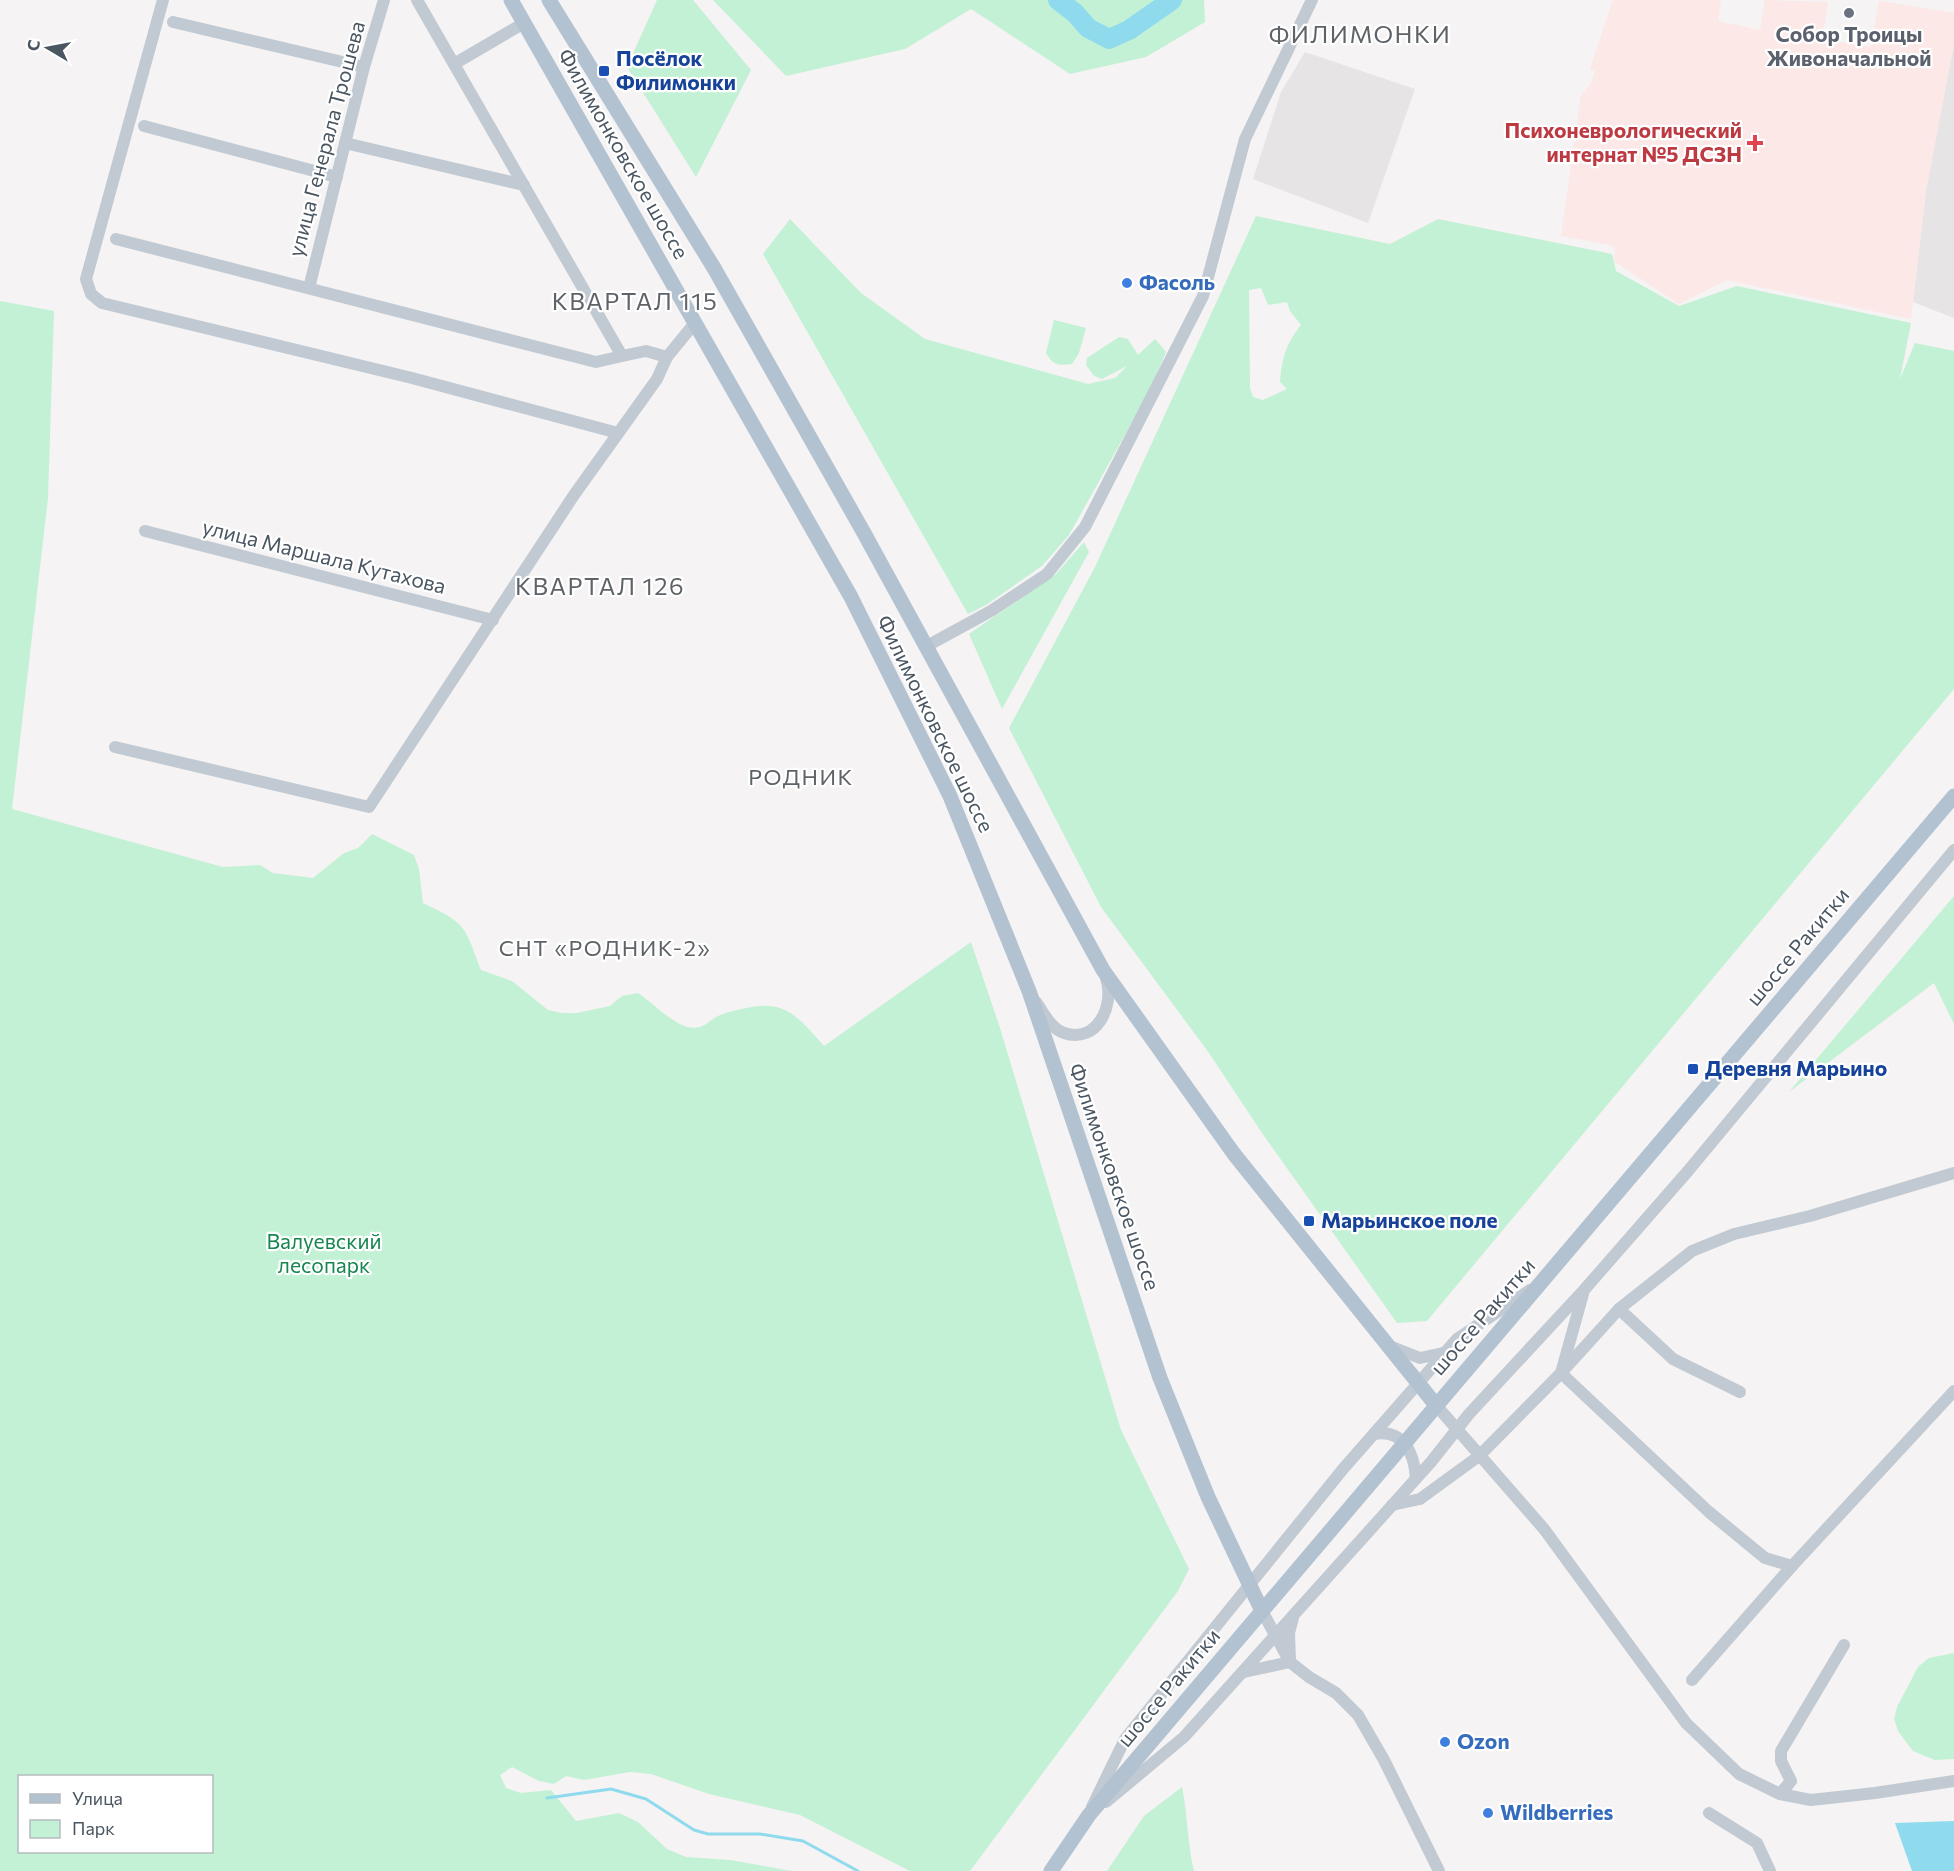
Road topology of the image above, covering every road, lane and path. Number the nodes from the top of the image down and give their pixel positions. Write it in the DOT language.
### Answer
graph roads {
  1 [pos="163,0"];
  2 [pos="384,0"];
  3 [pos="417,0"];
  4 [pos="511,0"];
  5 [pos="549,0"];
  6 [pos="1312,0"];
  7 [pos="173,22"];
  8 [pos="524,23"];
  9 [pos="453,64"];
  10 [pos="364,67"];
  11 [pos="144,126"];
  12 [pos="345,143"];
  13 [pos="337,177"];
  14 [pos="524,185"];
  15 [pos="116,239"];
  16 [pos="309,288"];
  17 [pos="694,324"];
  18 [pos="622,356"];
  19 [pos="667,357"];
  20 [pos="618,433"];
  21 [pos="145,531"];
  22 [pos="493,620"];
  23 [pos="925,647"];
  24 [pos="115,747"];
  25 [pos="1954,796"];
  26 [pos="1954,850"];
  27 [pos="1103,970"];
  28 [pos="1029,991"];
  29 [pos="1954,1173"];
  30 [pos="1539,1284"];
  31 [pos="1584,1290"];
  32 [pos="1619,1309"];
  33 [pos="1386,1344"];
  34 [pos="1444,1352"];
  35 [pos="1561,1373"];
  36 [pos="1417,1382"];
  37 [pos="1954,1391"];
  38 [pos="1740,1392"];
  39 [pos="1435,1404"];
  40 [pos="1950,1405"];
  41 [pos="1457,1429"];
  42 [pos="1374,1434"];
  43 [pos="1404,1441"];
  44 [pos="1479,1456"];
  45 [pos="1416,1478"];
  46 [pos="1392,1505"];
  47 [pos="1792,1566"];
  48 [pos="1249,1585"];
  49 [pos="1262,1611"];
  50 [pos="1294,1615"];
  51 [pos="1275,1636"];
  52 [pos="1844,1645"];
  53 [pos="1290,1662"];
  54 [pos="1244,1672"];
  55 [pos="1692,1680"];
  56 [pos="1954,1781"];
  57 [pos="1780,1794"];
  58 [pos="1709,1813"];
  59 [pos="1089,1815"];
  60 [pos="1051,1871"];
  61 [pos="1439,1871"];
  62 [pos="1770,1871"];
  1 -- 20 [label="street"];
  2 -- 10 [label="street, улица Генерала Трошева"];
  3 -- 9 [label="street"];
  4 -- 8 [label="main road, Филимонковское шоссе"];
  5 -- 23 [label="main road, Филимонковское шоссе"];
  6 -- 23 [label="street"];
  7 -- 10 [label="street"];
  8 -- 9 [label="street"];
  8 -- 17 [label="main road, Филимонковское шоссе"];
  9 -- 14 [label="street"];
  10 -- 12 [label="street, улица Генерала Трошева"];
  11 -- 13 [label="street"];
  12 -- 13 [label="street, улица Генерала Трошева"];
  12 -- 14 [label="street"];
  13 -- 16 [label="street, улица Генерала Трошева"];
  14 -- 18 [label="street"];
  15 -- 16 [label="street"];
  16 -- 18 [label="street"];
  17 -- 19 [label="street"];
  17 -- 28 [label="main road, Филимонковское шоссе"];
  18 -- 19 [label="street"];
  19 -- 20 [label="street"];
  20 -- 22 [label="street"];
  21 -- 22 [label="street, улица Маршала Кутахова"];
  22 -- 24 [label="street"];
  23 -- 27 [label="main road, Филимонковское шоссе"];
  25 -- 30 [label="main road, шоссе Ракитки"];
  26 -- 31 [label="street"];
  27 -- 28 [label="street"];
  27 -- 33 [label="main road, Филимонковское шоссе"];
  28 -- 48 [label="main road, Филимонковское шоссе"];
  29 -- 32 [label="street"];
  30 -- 34 [label="street"];
  30 -- 39 [label="main road, шоссе Ракитки"];
  31 -- 35 [label="street"];
  31 -- 41 [label="street"];
  32 -- 35 [label="street"];
  32 -- 38 [label="street"];
  33 -- 34 [label="street"];
  33 -- 36 [label="main road, Филимонковское шоссе"];
  34 -- 36 [label="street"];
  35 -- 44 [label="street"];
  35 -- 47 [label="street"];
  36 -- 39 [label="main road, Филимонковское шоссе"];
  36 -- 42 [label="street"];
  37 -- 40 [label="street"];
  39 -- 41 [label="street, Филимонковское шоссе"];
  39 -- 43 [label="main road, шоссе Ракитки"];
  40 -- 47 [label="street"];
  41 -- 44 [label="street, Филимонковское шоссе"];
  41 -- 45 [label="street"];
  42 -- 43 [label="street"];
  42 -- 48 [label="street"];
  43 -- 45 [label="street"];
  43 -- 49 [label="main road, шоссе Ракитки"];
  44 -- 46 [label="street"];
  44 -- 57 [label="street, Филимонковское шоссе"];
  45 -- 46 [label="street"];
  46 -- 50 [label="street"];
  47 -- 55 [label="street"];
  48 -- 49 [label="main road, Филимонковское шоссе"];
  48 -- 59 [label="street"];
  49 -- 50 [label="street"];
  49 -- 51 [label="street"];
  49 -- 59 [label="main road, шоссе Ракитки"];
  50 -- 51 [label="street"];
  50 -- 53 [label="street"];
  51 -- 53 [label="street"];
  51 -- 54 [label="street"];
  52 -- 57 [label="street"];
  53 -- 54 [label="street"];
  53 -- 61 [label="street"];
  54 -- 59 [label="street"];
  56 -- 57 [label="street, Филимонковское шоссе"];
  58 -- 62 [label="street"];
  59 -- 60 [label="main road, шоссе Ракитки"];
}
